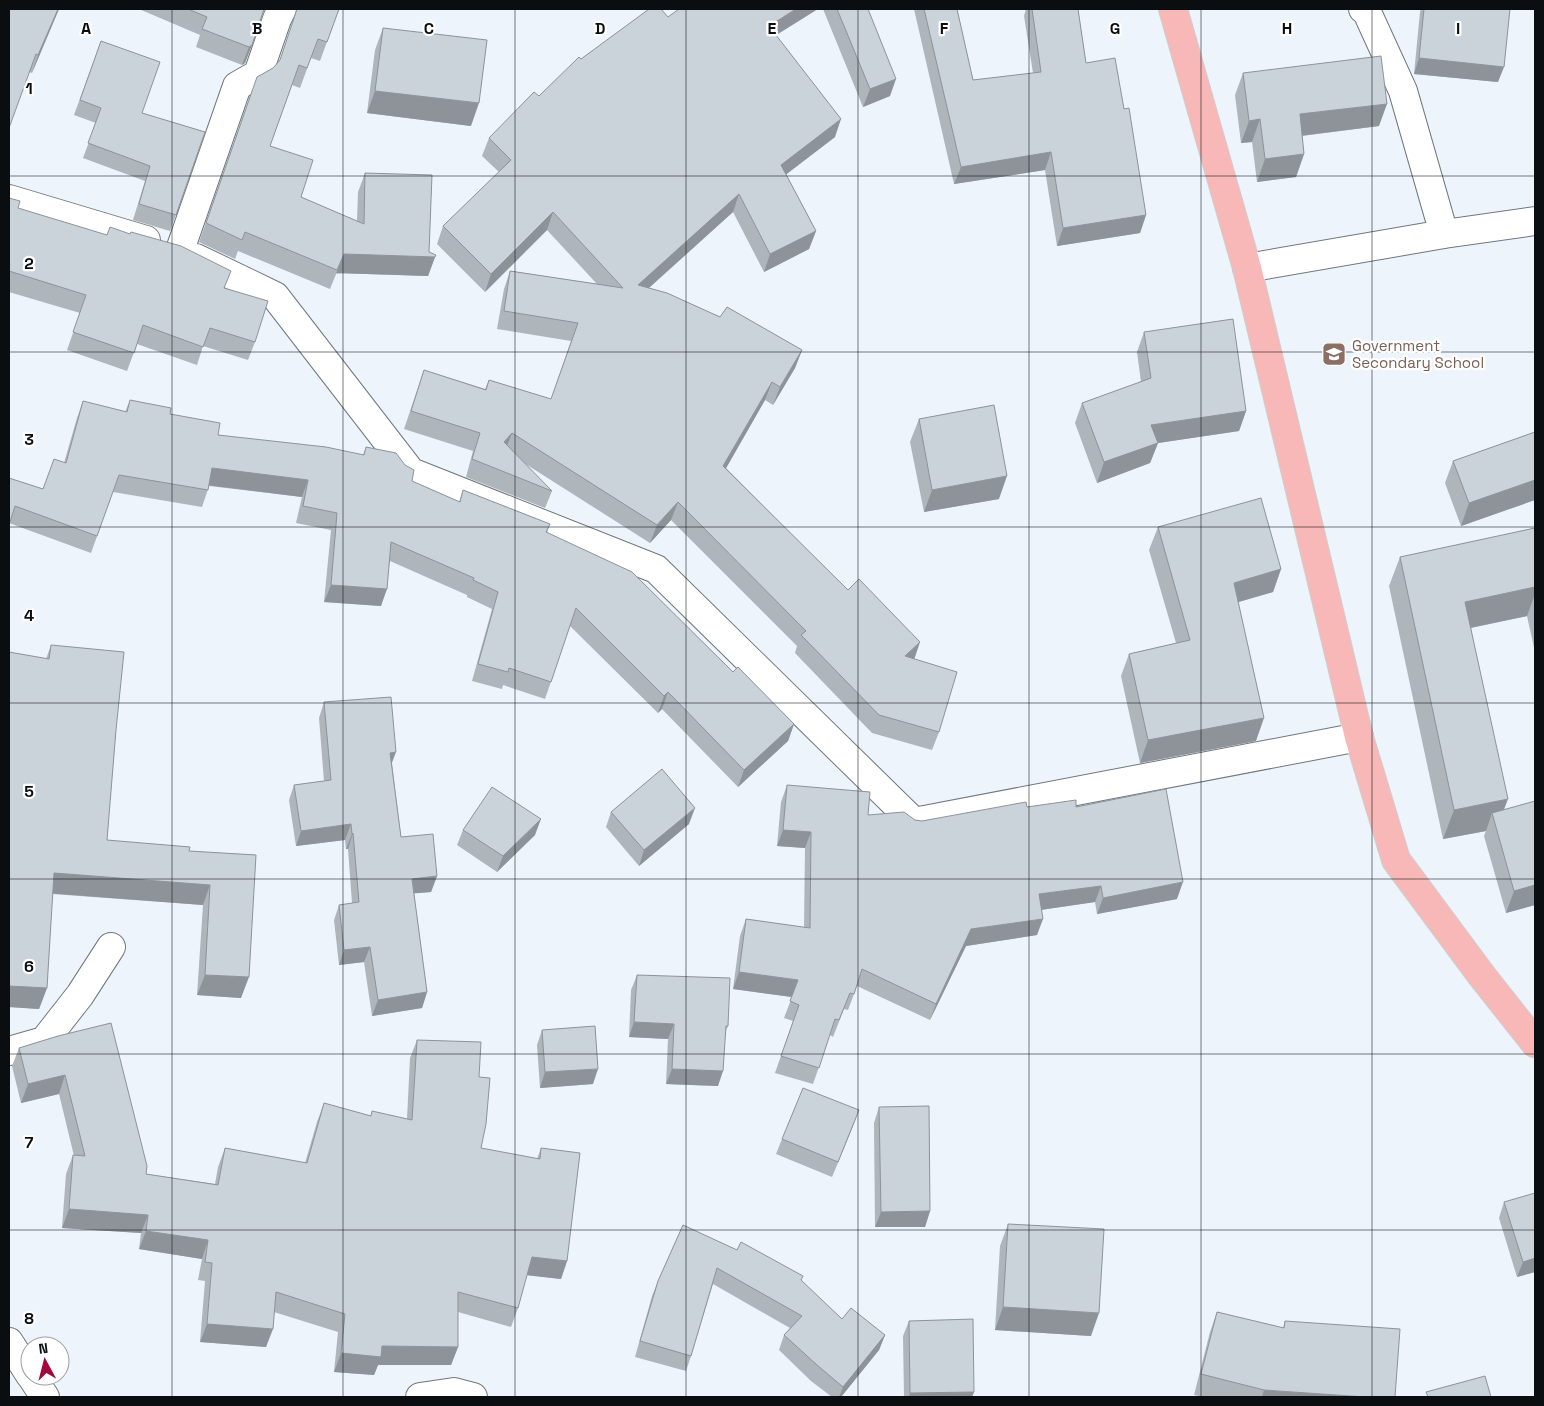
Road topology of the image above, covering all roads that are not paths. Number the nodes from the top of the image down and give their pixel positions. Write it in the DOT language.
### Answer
graph roads {
  1 [pos="282,9"];
  2 [pos="1174,9"];
  3 [pos="1365,9"];
  4 [pos="9,199"];
  5 [pos="1535,221"];
  6 [pos="1444,234"];
  7 [pos="180,250"];
  8 [pos="1247,268"];
  9 [pos="1359,737"];
  10 [pos="111,947"];
  11 [pos="1535,1043"];
  12 [pos="9,1051"];
  13 [pos="9,1342"];
  14 [pos="20,1359"];
  15 [pos="38,1386"];
  16 [pos="45,1397"];
  17 [pos="420,1397"];
  18 [pos="473,1397"];
  1 -- 7 [label="street"];
  2 -- 8 [label="highway"];
  3 -- 6 [label="street"];
  4 -- 7 [label="street"];
  5 -- 6 [label="street"];
  6 -- 8 [label="street"];
  7 -- 9 [label="street"];
  8 -- 9 [label="highway"];
  9 -- 11 [label="highway"];
  10 -- 12 [label="street"];
  13 -- 14 [label="street"];
  15 -- 16 [label="street"];
  17 -- 18 [label="street"];
}
